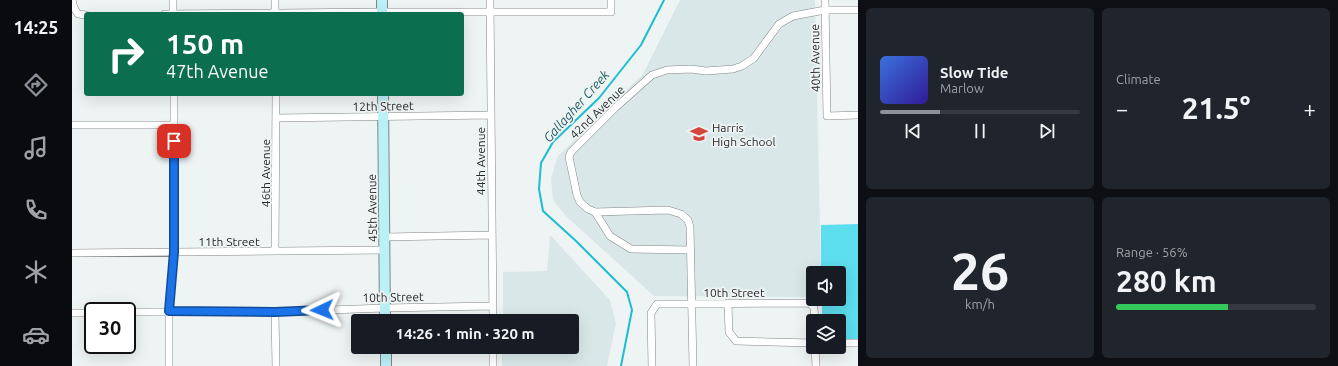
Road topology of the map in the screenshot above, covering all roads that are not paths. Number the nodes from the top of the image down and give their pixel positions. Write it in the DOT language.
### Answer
graph roads {
  1 [pos="72,0"];
  2 [pos="173,0"];
  3 [pos="275,0"];
  4 [pos="382,0"];
  5 [pos="490,0"];
  6 [pos="611,0"];
  7 [pos="825,0"];
  8 [pos="825,10"];
  9 [pos="858,10"];
  10 [pos="174,12"];
  11 [pos="275,12"];
  12 [pos="382,12"];
  13 [pos="464,12"];
  14 [pos="490,12"];
  15 [pos="84,15"];
  16 [pos="174,96"];
  17 [pos="276,96"];
  18 [pos="383,96"];
  19 [pos="491,115"];
  20 [pos="858,115"];
  21 [pos="383,117"];
  22 [pos="276,118"];
  23 [pos="72,125"];
  24 [pos="174,125"];
  25 [pos="595,212"];
  26 [pos="491,235"];
  27 [pos="385,236"];
  28 [pos="385,250"];
  29 [pos="690,250"];
  30 [pos="275,251"];
  31 [pos="72,252"];
  32 [pos="174,252"];
  33 [pos="692,303"];
  34 [pos="728,303"];
  35 [pos="492,306"];
  36 [pos="385,308"];
  37 [pos="169,311"];
  38 [pos="136,312"];
  39 [pos="275,312"];
  40 [pos="72,313"];
  41 [pos="84,313"];
  42 [pos="385,314"];
  43 [pos="493,314"];
  44 [pos="814,314"];
  45 [pos="806,343"];
  46 [pos="846,343"];
  47 [pos="858,343"];
  48 [pos="386,354"];
  49 [pos="493,354"];
  50 [pos="816,354"];
  51 [pos="169,366"];
  52 [pos="276,366"];
  53 [pos="386,366"];
  54 [pos="493,366"];
  55 [pos="652,366"];
  56 [pos="693,366"];
  57 [pos="816,366"];
  1 -- 15 [label="street"];
  2 -- 10 [label="street"];
  3 -- 11 [label="street"];
  4 -- 12 [label="street"];
  5 -- 14 [label="street, 44th Avenue"];
  6 -- 14 [label="street"];
  7 -- 8 [label="street, 40th Avenue"];
  8 -- 9 [label="street"];
  8 -- 20 [label="street, 40th Avenue"];
  8 -- 25 [label="street, 42nd Avenue"];
  13 -- 14 [label="street"];
  14 -- 19 [label="street, 44th Avenue"];
  16 -- 24 [label="street"];
  17 -- 22 [label="street, 46th Avenue"];
  18 -- 21 [label="street, 45th Avenue"];
  19 -- 21 [label="street, 12th Street"];
  19 -- 26 [label="street, 44th Avenue"];
  21 -- 22 [label="street, 12th Street"];
  21 -- 27 [label="street, 45th Avenue"];
  22 -- 30 [label="street, 46th Avenue"];
  23 -- 24 [label="street"];
  24 -- 32 [label="street"];
  25 -- 29 [label="street"];
  25 -- 29 [label="street"];
  26 -- 27 [label="street"];
  26 -- 35 [label="street, 44th Avenue"];
  27 -- 28 [label="street, 45th Avenue"];
  28 -- 30 [label="street, 11th Street"];
  28 -- 36 [label="street, 45th Avenue"];
  29 -- 33 [label="street"];
  30 -- 32 [label="street, 11th Street"];
  31 -- 32 [label="street, 11th Street"];
  32 -- 37 [label="street"];
  33 -- 34 [label="street, 10th Street"];
  33 -- 55 [label="street, 10th Street"];
  33 -- 56 [label="street"];
  34 -- 44 [label="street, 10th Street"];
  34 -- 45 [label="street"];
  35 -- 36 [label="street, 10th Street"];
  35 -- 43 [label="street, 44th Avenue"];
  36 -- 39 [label="street, 10th Street"];
  36 -- 42 [label="street, 45th Avenue"];
  37 -- 38 [label="street, 10th Street"];
  37 -- 39 [label="street, 10th Street"];
  37 -- 51 [label="street"];
  39 -- 52 [label="street"];
  40 -- 41 [label="street"];
  46 -- 47 [label="street"];
  48 -- 53 [label="street"];
  49 -- 54 [label="street"];
  50 -- 57 [label="street"];
}
